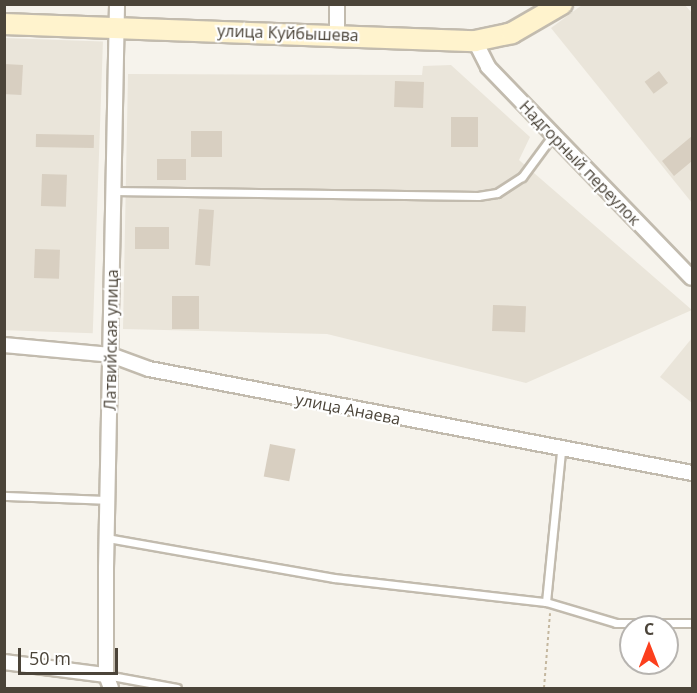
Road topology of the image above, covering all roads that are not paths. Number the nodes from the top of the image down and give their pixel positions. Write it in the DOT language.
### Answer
graph roads {
  1 [pos="117,4"];
  2 [pos="337,4"];
  3 [pos="562,4"];
  4 [pos="4,24"];
  5 [pos="117,28"];
  6 [pos="337,34"];
  7 [pos="475,41"];
  8 [pos="553,135"];
  9 [pos="113,191"];
  10 [pos="693,278"];
  11 [pos="4,345"];
  12 [pos="111,355"];
  13 [pos="561,452"];
  14 [pos="693,473"];
  15 [pos="4,496"];
  16 [pos="108,500"];
  17 [pos="107,538"];
  18 [pos="546,602"];
  19 [pos="693,622"];
  20 [pos="4,662"];
  21 [pos="106,675"];
  22 [pos="111,688"];
  23 [pos="177,688"];
  1 -- 5 [label="street, Латвийская улица"];
  2 -- 6 [label="street"];
  3 -- 7 [label="street, улица Куйбышева"];
  4 -- 5 [label="street, улица Куйбышева"];
  5 -- 6 [label="street, улица Куйбышева"];
  5 -- 9 [label="street, Латвийская улица"];
  6 -- 7 [label="street, улица Куйбышева"];
  7 -- 8 [label="street, Надгорный переулок"];
  8 -- 9 [label="lane"];
  8 -- 10 [label="street, Надгорный переулок"];
  9 -- 12 [label="street, Латвийская улица"];
  11 -- 12 [label="street, улица Анаева"];
  12 -- 13 [label="street, улица Анаева"];
  12 -- 16 [label="street, Латвийская улица"];
  13 -- 14 [label="street, улица Анаева"];
  13 -- 18 [label="lane"];
  15 -- 16 [label="lane"];
  16 -- 17 [label="street, Латвийская улица"];
  17 -- 18 [label="lane"];
  17 -- 21 [label="street, Латвийская улица"];
  18 -- 19 [label="lane"];
  20 -- 21 [label="street"];
  21 -- 22 [label="street"];
  21 -- 23 [label="lane"];
}
